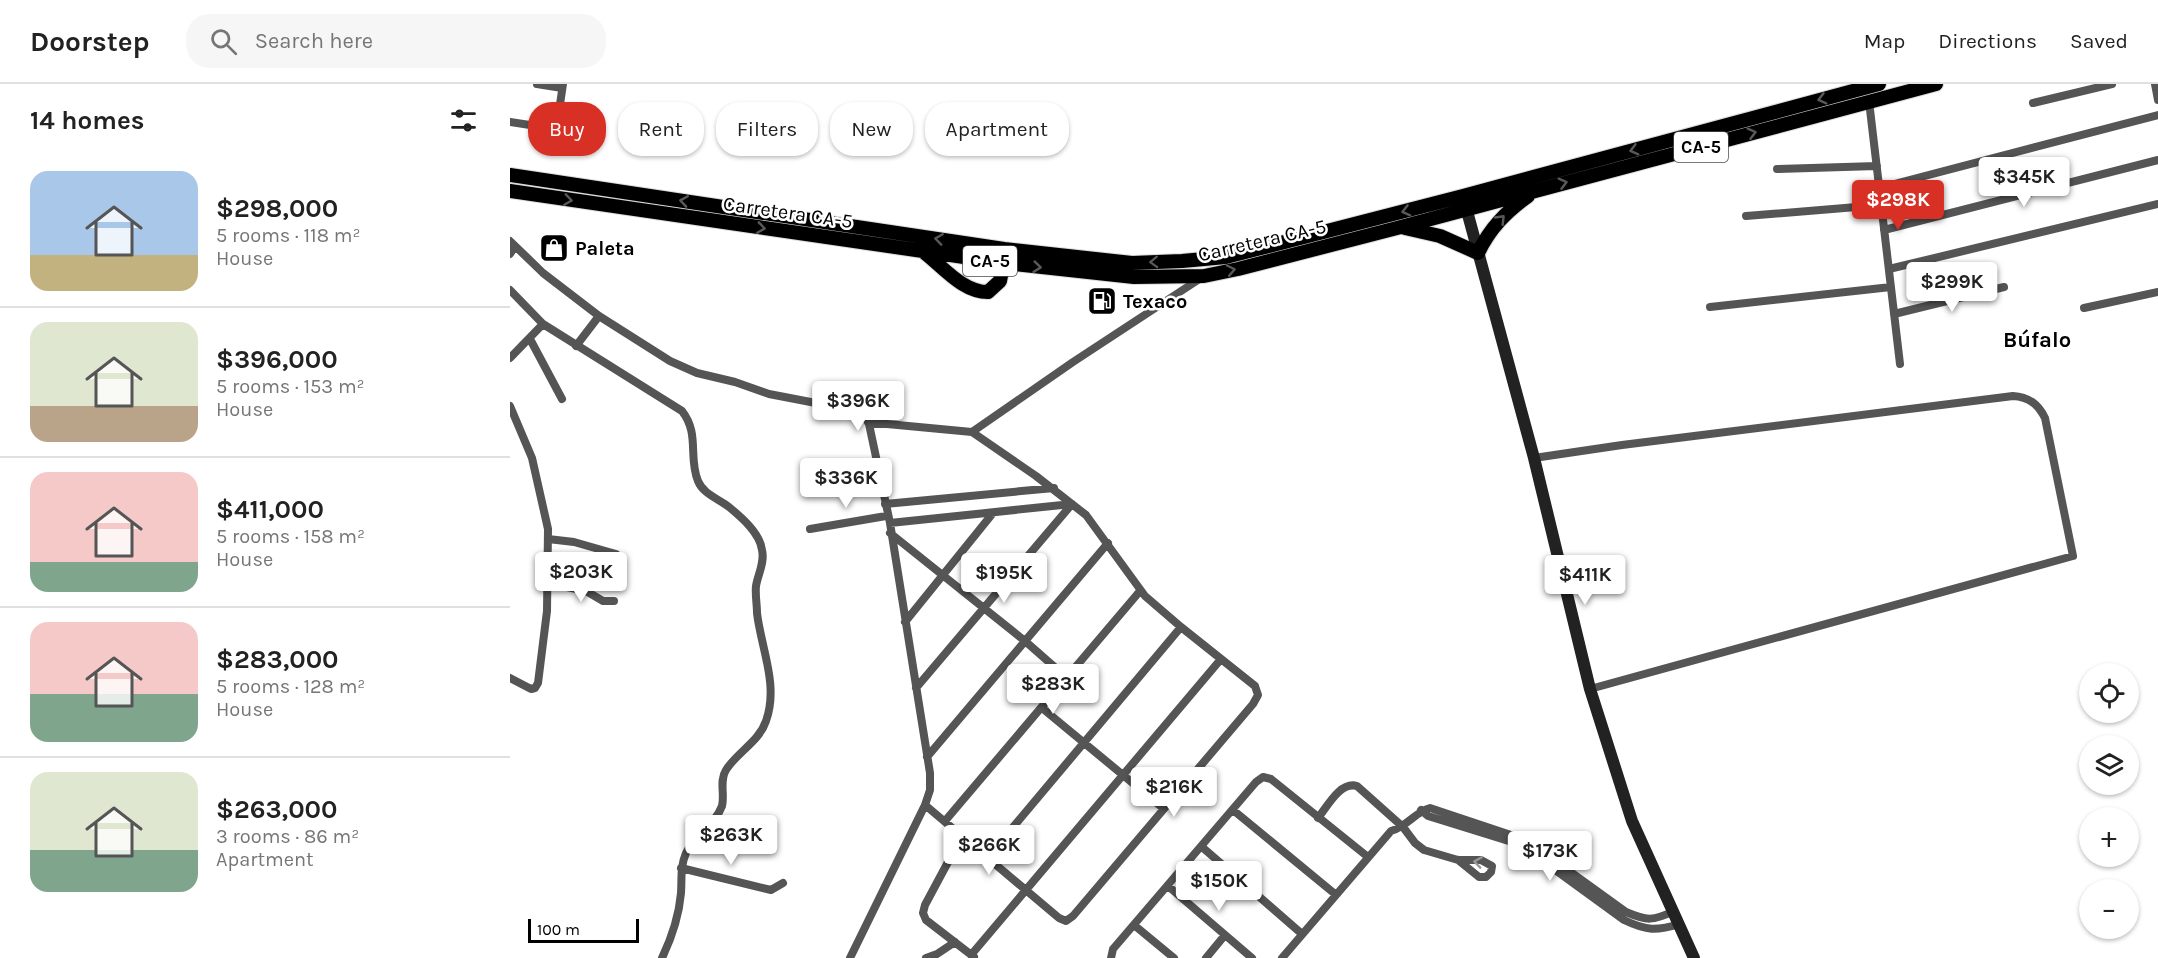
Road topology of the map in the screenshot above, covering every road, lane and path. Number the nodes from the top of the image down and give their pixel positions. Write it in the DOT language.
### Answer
graph roads {
  1 [pos="537,84"];
  2 [pos="1879,84"];
  3 [pos="1936,84"];
  4 [pos="2112,84"];
  5 [pos="2155,84"];
  6 [pos="563,86"];
  7 [pos="2158,100"];
  8 [pos="1869,101"];
  9 [pos="560,102"];
  10 [pos="2033,103"];
  11 [pos="2158,115"];
  12 [pos="510,122"];
  13 [pos="528,125"];
  14 [pos="2158,160"];
  15 [pos="1877,166"];
  16 [pos="1777,170"];
  17 [pos="510,175"];
  18 [pos="1880,188"];
  19 [pos="1533,192"];
  20 [pos="510,193"];
  21 [pos="1464,203"];
  22 [pos="2158,204"];
  23 [pos="1881,205"];
  24 [pos="1746,216"];
  25 [pos="1397,228"];
  26 [pos="1884,230"];
  27 [pos="512,247"];
  28 [pos="1004,249"];
  29 [pos="924,251"];
  30 [pos="1478,253"];
  31 [pos="1005,263"];
  32 [pos="1889,269"];
  33 [pos="1204,276"];
  34 [pos="1891,287"];
  35 [pos="2004,287"];
  36 [pos="510,290"];
  37 [pos="2158,292"];
  38 [pos="1710,307"];
  39 [pos="2084,308"];
  40 [pos="1894,314"];
  41 [pos="599,316"];
  42 [pos="543,324"];
  43 [pos="530,339"];
  44 [pos="576,346"];
  45 [pos="510,358"];
  46 [pos="1900,364"];
  47 [pos="562,399"];
  48 [pos="510,406"];
  49 [pos="869,424"];
  50 [pos="972,432"];
  51 [pos="1534,458"];
  52 [pos="1054,488"];
  53 [pos="885,504"];
  54 [pos="1072,504"];
  55 [pos="993,513"];
  56 [pos="889,524"];
  57 [pos="810,528"];
  58 [pos="548,540"];
  59 [pos="1108,543"];
  60 [pos="616,554"];
  61 [pos="943,575"];
  62 [pos="548,583"];
  63 [pos="1140,591"];
  64 [pos="614,601"];
  65 [pos="983,608"];
  66 [pos="905,622"];
  67 [pos="1180,627"];
  68 [pos="1025,641"];
  69 [pos="1221,659"];
  70 [pos="510,678"];
  71 [pos="1067,678"];
  72 [pos="916,688"];
  73 [pos="1590,689"];
  74 [pos="1042,708"];
  75 [pos="1085,743"];
  76 [pos="927,757"];
  77 [pos="1124,776"];
  78 [pos="925,805"];
  79 [pos="1164,809"];
  80 [pos="1233,810"];
  81 [pos="1421,810"];
  82 [pos="1318,818"];
  83 [pos="945,821"];
  84 [pos="1403,827"];
  85 [pos="962,836"];
  86 [pos="1202,847"];
  87 [pos="988,857"];
  88 [pos="1368,857"];
  89 [pos="1458,860"];
  90 [pos="681,868"];
  91 [pos="783,883"];
  92 [pos="1168,886"];
  93 [pos="1027,890"];
  94 [pos="1335,894"];
  95 [pos="1674,911"];
  96 [pos="1680,924"];
  97 [pos="1134,925"];
  98 [pos="1302,934"];
  99 [pos="1226,936"];
  100 [pos="955,942"];
  101 [pos="936,956"];
  102 [pos="973,956"];
  103 [pos="662,958"];
  104 [pos="850,958"];
  105 [pos="926,958"];
  106 [pos="1111,958"];
  107 [pos="1174,958"];
  108 [pos="1206,958"];
  109 [pos="1252,958"];
  110 [pos="1282,958"];
  111 [pos="1694,958"];
  1 -- 6 [label="street"];
  2 -- 21 [label="highway, Carretera CA-5 / CA-5, one-way"];
  3 -- 8 [label="highway, Carretera CA-5 / CA-5"];
  4 -- 10 [label="street"];
  5 -- 7 [label="street"];
  6 -- 9 [label="street"];
  8 -- 15 [label="street"];
  19 -- 8 [label="highway, Carretera CA-5 / CA-5, one-way"];
  11 -- 18 [label="street"];
  12 -- 13 [label="street"];
  14 -- 26 [label="street"];
  15 -- 16 [label="street"];
  15 -- 18 [label="street"];
  28 -- 17 [label="highway, Carretera CA-5 / CA-5, one-way"];
  18 -- 23 [label="street"];
  19 -- 21 [label="highway, Carretera CA-5 / CA-5"];
  30 -- 19 [label="highway, one-way"];
  20 -- 29 [label="highway, Carretera CA-5 / CA-5, one-way"];
  21 -- 25 [label="highway, Carretera CA-5 / CA-5"];
  21 -- 28 [label="highway, Carretera CA-5 / CA-5, one-way"];
  21 -- 30 [label="main road"];
  22 -- 32 [label="street"];
  23 -- 24 [label="street"];
  23 -- 26 [label="street"];
  25 -- 30 [label="highway"];
  33 -- 25 [label="highway, Carretera CA-5 / CA-5, one-way"];
  26 -- 32 [label="street"];
  27 -- 41 [label="street"];
  28 -- 31 [label="highway"];
  29 -- 31 [label="highway, Carretera CA-5 / CA-5"];
  29 -- 31 [label="highway"];
  30 -- 51 [label="main road"];
  31 -- 33 [label="highway, Carretera CA-5 / CA-5, one-way"];
  32 -- 34 [label="street"];
  33 -- 50 [label="street"];
  34 -- 38 [label="street"];
  34 -- 40 [label="street"];
  35 -- 40 [label="street"];
  36 -- 42 [label="street"];
  37 -- 39 [label="street"];
  40 -- 46 [label="street"];
  41 -- 44 [label="street"];
  41 -- 49 [label="street"];
  42 -- 43 [label="street"];
  42 -- 44 [label="street"];
  43 -- 45 [label="street"];
  43 -- 47 [label="street"];
  44 -- 90 [label="street"];
  48 -- 58 [label="street"];
  49 -- 50 [label="street"];
  49 -- 53 [label="street"];
  50 -- 52 [label="street"];
  51 -- 73 [label="main road"];
  51 -- 73 [label="street"];
  52 -- 53 [label="street"];
  52 -- 54 [label="street"];
  53 -- 56 [label="street"];
  54 -- 55 [label="street"];
  54 -- 59 [label="street"];
  54 -- 65 [label="street"];
  55 -- 56 [label="street"];
  55 -- 61 [label="street"];
  56 -- 57 [label="street"];
  56 -- 61 [label="street"];
  56 -- 66 [label="street"];
  58 -- 60 [label="street"];
  58 -- 62 [label="street"];
  59 -- 63 [label="street"];
  59 -- 68 [label="street"];
  61 -- 65 [label="street"];
  61 -- 66 [label="street"];
  62 -- 64 [label="street"];
  62 -- 70 [label="street"];
  63 -- 67 [label="street"];
  63 -- 71 [label="street"];
  65 -- 68 [label="street"];
  65 -- 72 [label="street"];
  66 -- 72 [label="street"];
  67 -- 69 [label="street"];
  67 -- 75 [label="street"];
  68 -- 71 [label="street"];
  68 -- 76 [label="street"];
  69 -- 77 [label="street"];
  69 -- 79 [label="street"];
  71 -- 74 [label="street"];
  72 -- 76 [label="street"];
  73 -- 95 [label="main road"];
  74 -- 75 [label="street"];
  74 -- 83 [label="street"];
  75 -- 77 [label="street"];
  75 -- 87 [label="street"];
  76 -- 78 [label="street"];
  77 -- 79 [label="street"];
  77 -- 93 [label="street"];
  78 -- 83 [label="street"];
  78 -- 104 [label="street"];
  79 -- 93 [label="street"];
  80 -- 82 [label="street"];
  80 -- 86 [label="street"];
  80 -- 94 [label="street"];
  81 -- 84 [label="street"];
  81 -- 95 [label="street"];
  81 -- 96 [label="street"];
  82 -- 84 [label="street"];
  82 -- 88 [label="street"];
  83 -- 85 [label="street"];
  84 -- 88 [label="street"];
  84 -- 89 [label="street"];
  85 -- 87 [label="street"];
  85 -- 100 [label="street"];
  86 -- 92 [label="street"];
  86 -- 98 [label="street"];
  87 -- 93 [label="street"];
  88 -- 94 [label="street"];
  90 -- 91 [label="street"];
  90 -- 103 [label="street"];
  92 -- 97 [label="street"];
  92 -- 99 [label="street"];
  93 -- 102 [label="street"];
  94 -- 98 [label="street"];
  95 -- 96 [label="main road"];
  96 -- 111 [label="main road"];
  97 -- 106 [label="street"];
  97 -- 107 [label="street"];
  98 -- 110 [label="street"];
  99 -- 108 [label="street"];
  99 -- 109 [label="street"];
  100 -- 101 [label="street"];
  100 -- 102 [label="street"];
  101 -- 105 [label="street"];
}
